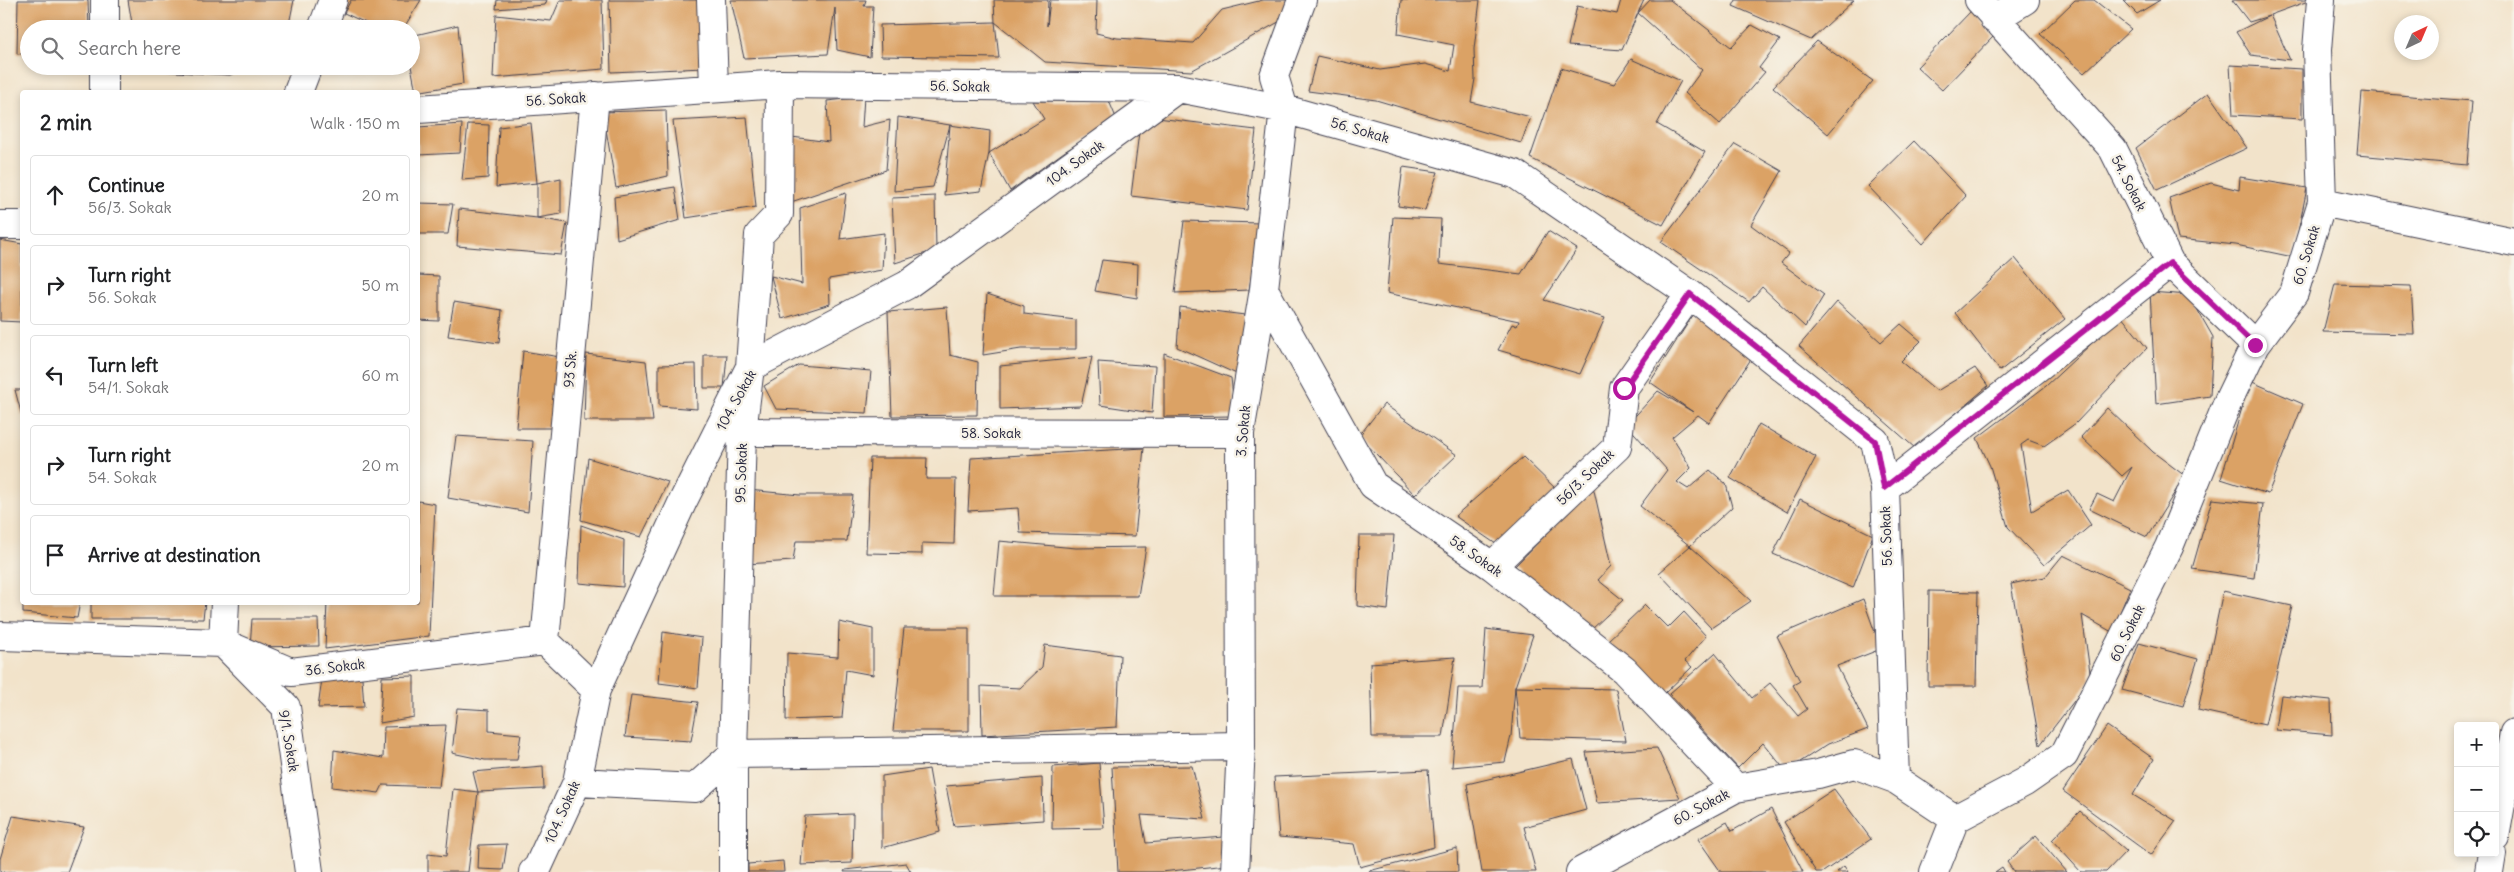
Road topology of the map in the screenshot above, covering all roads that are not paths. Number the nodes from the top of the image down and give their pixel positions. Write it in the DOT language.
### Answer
graph roads {
  1 [pos="105,0"];
  2 [pos="333,0"];
  3 [pos="711,0"];
  4 [pos="1302,0"];
  5 [pos="2025,0"];
  6 [pos="2321,0"];
  7 [pos="1987,10"];
  8 [pos="105,20"];
  9 [pos="325,20"];
  10 [pos="305,75"];
  11 [pos="780,84"];
  12 [pos="714,88"];
  13 [pos="1178,88"];
  14 [pos="299,90"];
  15 [pos="595,96"];
  16 [pos="420,109"];
  17 [pos="1284,109"];
  18 [pos="2322,202"];
  19 [pos="0,225"];
  20 [pos="20,225"];
  21 [pos="2514,242"];
  22 [pos="2170,263"];
  23 [pos="1264,288"];
  24 [pos="1690,294"];
  25 [pos="2255,345"];
  26 [pos="750,367"];
  27 [pos="742,432"];
  28 [pos="1240,433"];
  29 [pos="1884,488"];
  30 [pos="1492,566"];
  31 [pos="224,605"];
  32 [pos="0,636"];
  33 [pos="545,641"];
  34 [pos="223,642"];
  35 [pos="596,690"];
  36 [pos="2514,733"];
  37 [pos="1241,746"];
  38 [pos="733,754"];
  39 [pos="1895,780"];
  40 [pos="577,782"];
  41 [pos="1736,788"];
  42 [pos="2499,815"];
  43 [pos="1955,819"];
  44 [pos="2491,857"];
  45 [pos="309,872"];
  46 [pos="533,872"];
  47 [pos="733,872"];
  48 [pos="1235,872"];
  49 [pos="1580,872"];
  50 [pos="1934,872"];
  51 [pos="2489,872"];
  1 -- 8 [label="street"];
  2 -- 9 [label="street"];
  3 -- 12 [label="street"];
  4 -- 17 [label="street, 3. Sokak"];
  5 -- 7 [label="street"];
  6 -- 18 [label="street, 60. Sokak"];
  7 -- 22 [label="street, 54. Sokak"];
  10 -- 14 [label="street"];
  11 -- 12 [label="street, 56. Sokak"];
  11 -- 13 [label="street, 56. Sokak"];
  11 -- 26 [label="street, 95. Sokak"];
  12 -- 15 [label="street, 56. Sokak"];
  13 -- 17 [label="street, 56. Sokak"];
  13 -- 26 [label="street, 104. Sokak"];
  15 -- 16 [label="street, 56. Sokak"];
  15 -- 33 [label="street, 93 Sk."];
  17 -- 23 [label="street, 3. Sokak"];
  17 -- 24 [label="street, 56. Sokak"];
  18 -- 21 [label="street"];
  18 -- 25 [label="street, 60. Sokak"];
  19 -- 20 [label="street"];
  22 -- 25 [label="street, 54. Sokak"];
  22 -- 29 [label="street"];
  23 -- 28 [label="street, 3. Sokak"];
  23 -- 30 [label="street, 58. Sokak"];
  24 -- 29 [label="street, 56. Sokak"];
  24 -- 30 [label="street, 56/3. Sokak"];
  25 -- 43 [label="street, 60. Sokak"];
  26 -- 27 [label="street, 95. Sokak"];
  26 -- 35 [label="street, 104. Sokak"];
  27 -- 28 [label="street, 58. Sokak"];
  27 -- 38 [label="street, 95. Sokak"];
  28 -- 37 [label="street, 3. Sokak"];
  29 -- 39 [label="street, 56. Sokak"];
  30 -- 41 [label="street, 58. Sokak"];
  31 -- 34 [label="street"];
  32 -- 34 [label="street, 36. Sokak"];
  33 -- 34 [label="street, 36. Sokak"];
  33 -- 35 [label="street"];
  34 -- 45 [label="street, 9/1. Sokak"];
  35 -- 40 [label="street, 104. Sokak"];
  36 -- 42 [label="street"];
  37 -- 38 [label="street"];
  37 -- 48 [label="street, 3. Sokak"];
  38 -- 40 [label="street"];
  38 -- 47 [label="street, 95. Sokak"];
  39 -- 41 [label="street, 60. Sokak"];
  39 -- 43 [label="street, 60. Sokak"];
  40 -- 46 [label="street, 104. Sokak"];
  41 -- 49 [label="street, 60. Sokak"];
  43 -- 50 [label="street"];
  44 -- 51 [label="street"];
}
